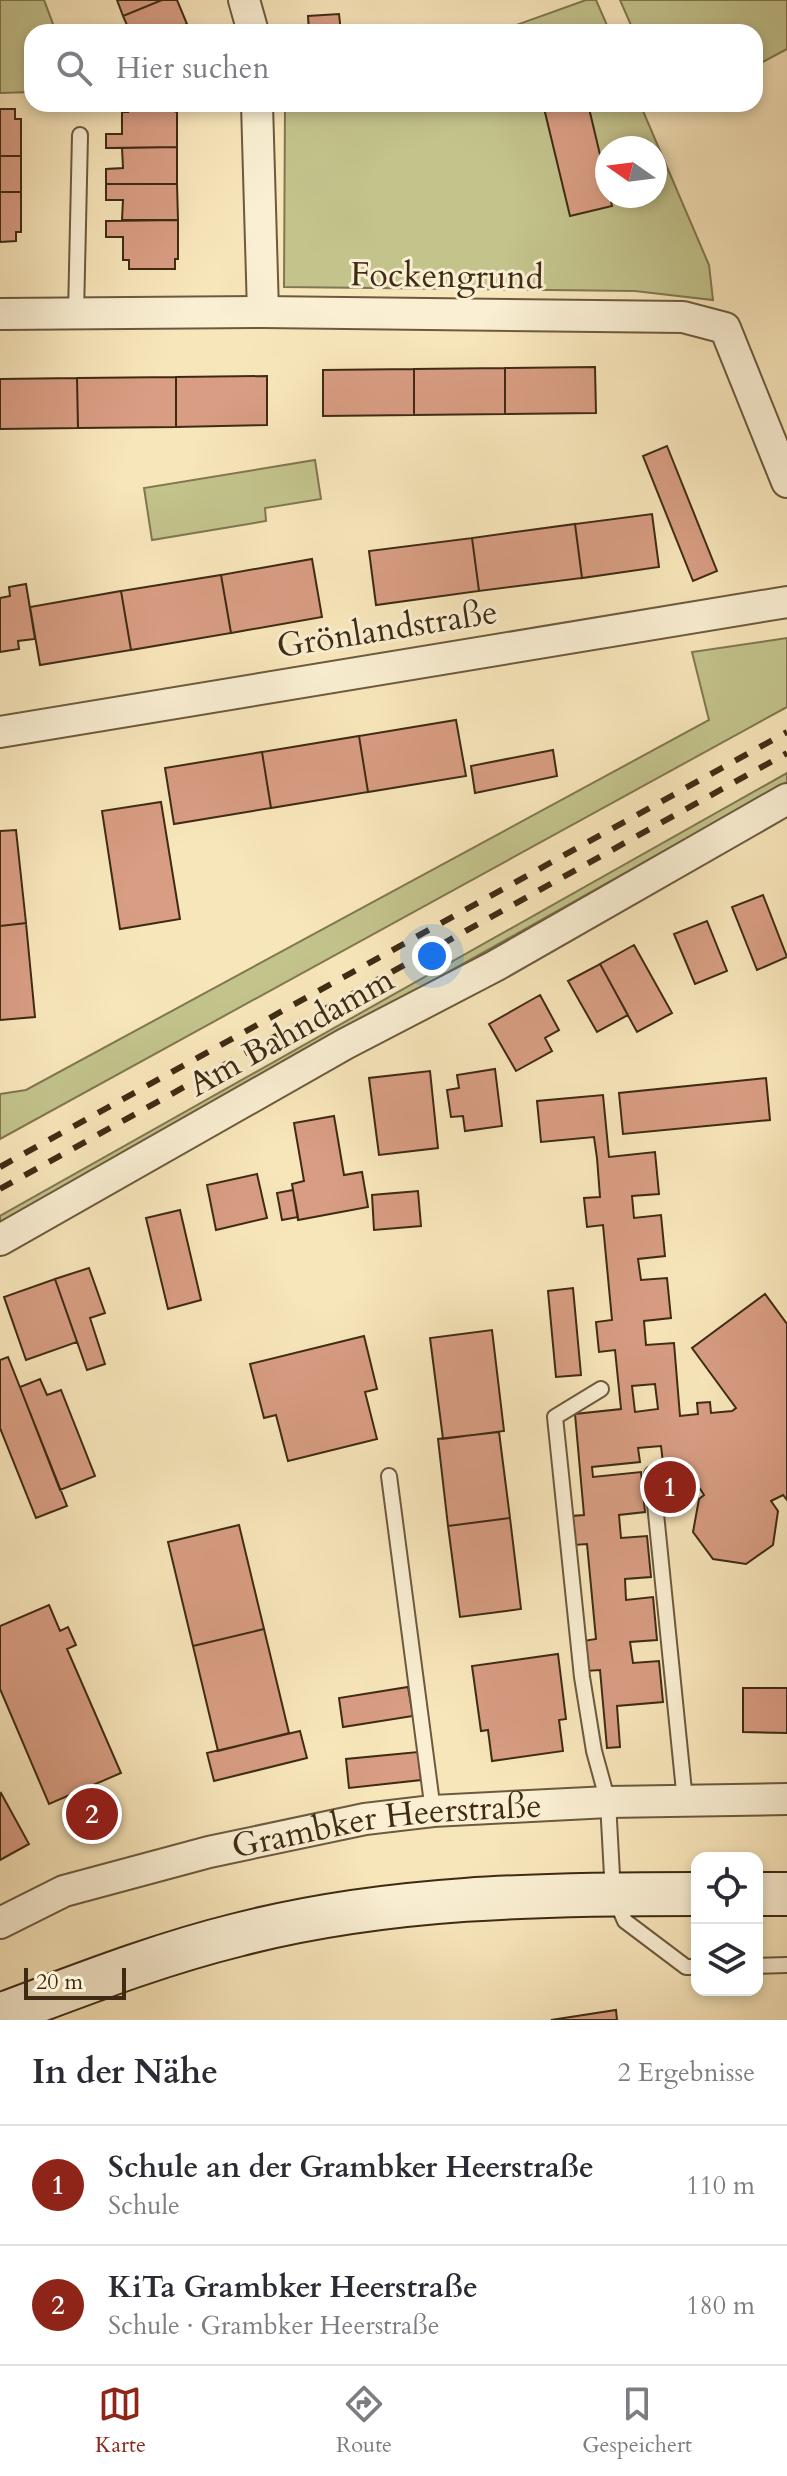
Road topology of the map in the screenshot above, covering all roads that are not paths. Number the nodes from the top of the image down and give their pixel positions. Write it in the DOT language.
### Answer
graph roads {
  1 [pos="244,0"];
  2 [pos="251,24"];
  3 [pos="257,112"];
  4 [pos="80,135"];
  5 [pos="263,312"];
  6 [pos="0,314"];
  7 [pos="76,314"];
  8 [pos="787,482"];
  9 [pos="787,602"];
  10 [pos="0,732"];
  11 [pos="787,799"];
  12 [pos="0,1240"];
  13 [pos="601,1389"];
  14 [pos="652,1474"];
  15 [pos="389,1476"];
  16 [pos="787,1799"];
  17 [pos="685,1801"];
  18 [pos="608,1802"];
  19 [pos="433,1811"];
  20 [pos="613,1894"];
  21 [pos="691,1894"];
  22 [pos="763,1894"];
  23 [pos="787,1894"];
  24 [pos="0,1923"];
  25 [pos="787,1965"];
  26 [pos="763,1966"];
  27 [pos="691,1967"];
  28 [pos="0,2015"];
  1 -- 2 [label="street"];
  3 -- 5 [label="street"];
  4 -- 7 [label="lane"];
  5 -- 7 [label="street, Fockengrund"];
  5 -- 8 [label="street, Fockengrund"];
  6 -- 7 [label="street, Fockengrund"];
  9 -- 10 [label="street, Grönlandstraße"];
  11 -- 12 [label="street, Am Bahndamm"];
  13 -- 18 [label="lane"];
  14 -- 17 [label="lane"];
  15 -- 19 [label="lane"];
  16 -- 17 [label="street, Grambker Heerstraße"];
  17 -- 18 [label="street, Grambker Heerstraße"];
  18 -- 19 [label="street, Grambker Heerstraße"];
  18 -- 20 [label="lane"];
  19 -- 24 [label="street, Grambker Heerstraße"];
  20 -- 21 [label="main road"];
  20 -- 27 [label="lane"];
  20 -- 28 [label="main road"];
  22 -- 23 [label="main road"];
  25 -- 26 [label="lane"];
}
